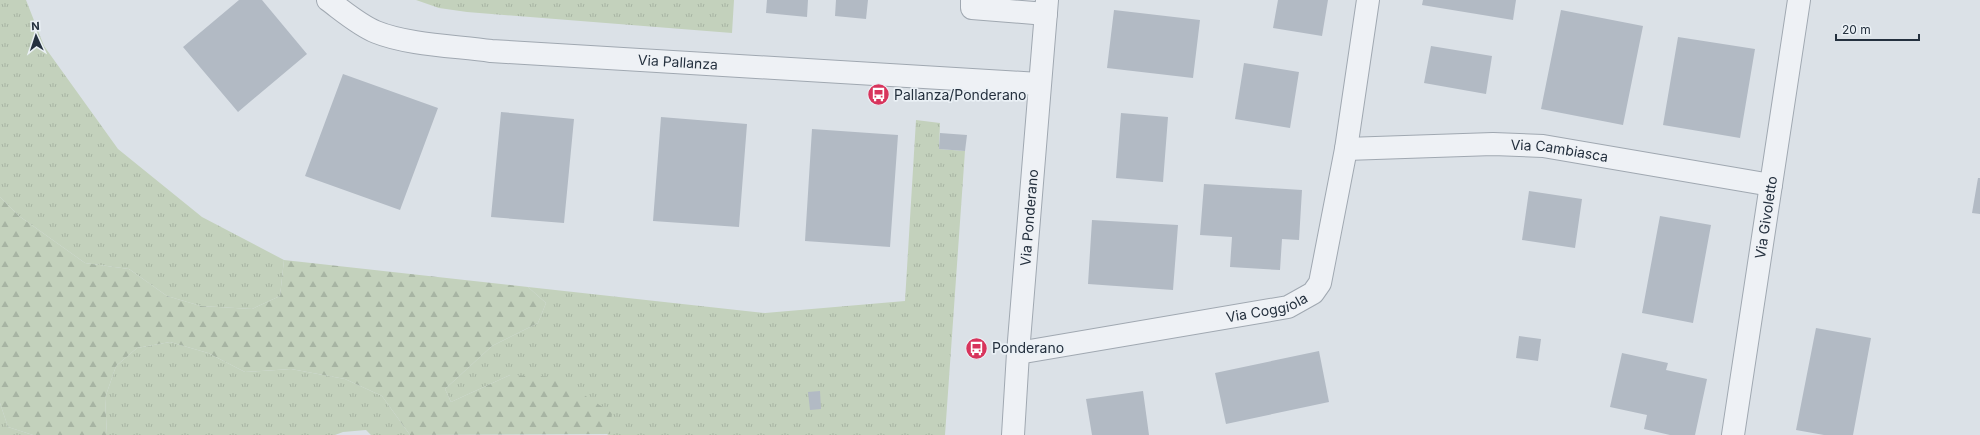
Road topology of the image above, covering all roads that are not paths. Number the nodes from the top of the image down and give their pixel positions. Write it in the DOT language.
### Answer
graph roads {
  1 [pos="328,0"];
  2 [pos="972,0"];
  3 [pos="1368,0"];
  4 [pos="1799,0"];
  5 [pos="1046,7"];
  6 [pos="1039,84"];
  7 [pos="1346,149"];
  8 [pos="1771,185"];
  9 [pos="1018,353"];
  10 [pos="1013,435"];
  11 [pos="1733,435"];
  1 -- 6 [label="street, Via Pallanza"];
  2 -- 5 [label="street"];
  3 -- 7 [label="street, Via Coggiola"];
  4 -- 8 [label="street, Via Givoletto"];
  5 -- 6 [label="street, Via Ponderano"];
  6 -- 9 [label="street, Via Ponderano"];
  7 -- 8 [label="street, Via Cambiasca"];
  7 -- 9 [label="street, Via Coggiola"];
  8 -- 11 [label="street, Via Givoletto"];
  9 -- 10 [label="street, Via Ponderano"];
}
